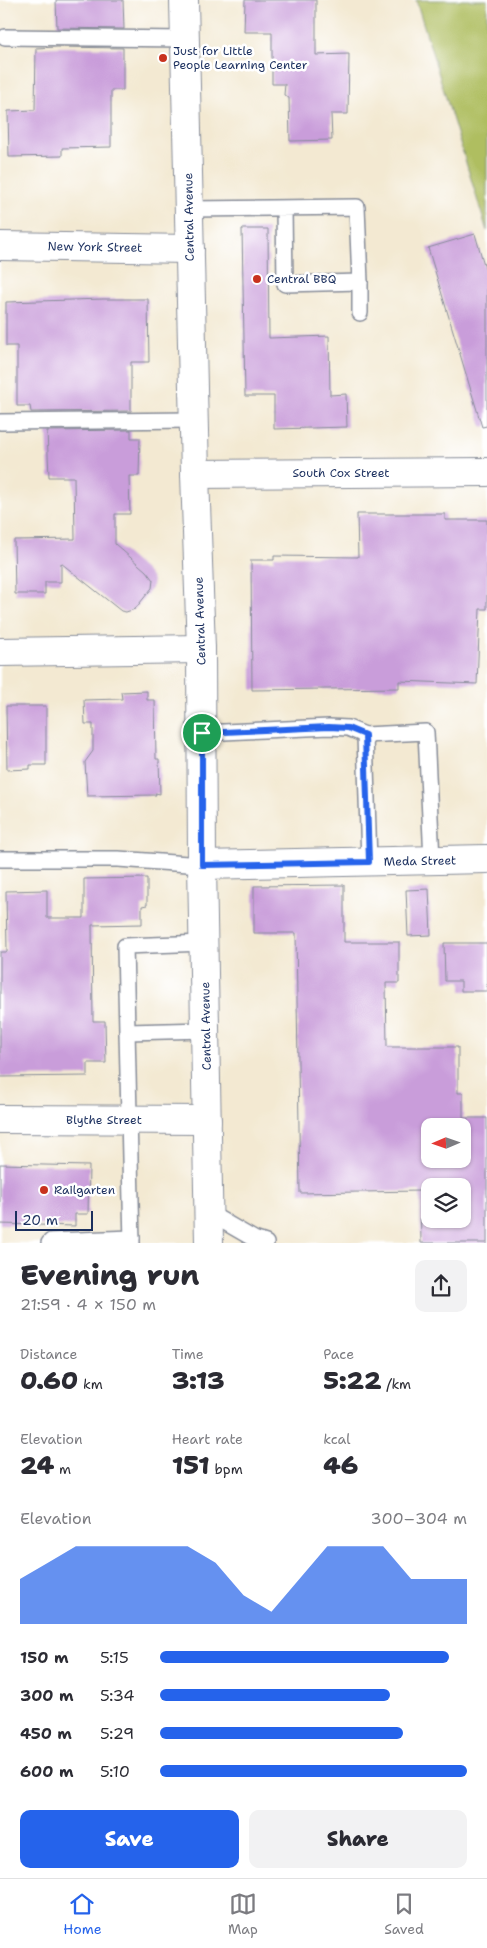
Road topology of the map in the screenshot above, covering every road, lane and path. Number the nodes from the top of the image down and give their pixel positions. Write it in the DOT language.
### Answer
graph roads {
  1 [pos="184,0"];
  2 [pos="6,37"];
  3 [pos="185,39"];
  4 [pos="284,208"];
  5 [pos="189,209"];
  6 [pos="0,246"];
  7 [pos="190,249"];
  8 [pos="360,282"];
  9 [pos="360,313"];
  10 [pos="194,420"];
  11 [pos="0,422"];
  12 [pos="487,472"];
  13 [pos="195,474"];
  14 [pos="201,649"];
  15 [pos="0,652"];
  16 [pos="202,733"];
  17 [pos="365,735"];
  18 [pos="0,859"];
  19 [pos="487,859"];
  20 [pos="432,860"];
  21 [pos="369,862"];
  22 [pos="202,865"];
  23 [pos="204,943"];
  24 [pos="206,1030"];
  25 [pos="127,1032"];
  26 [pos="0,1119"];
  27 [pos="129,1120"];
  28 [pos="207,1120"];
  29 [pos="208,1212"];
  30 [pos="132,1240"];
  31 [pos="48,1243"];
  32 [pos="209,1243"];
  33 [pos="266,1243"];
  1 -- 3 [label="main road, Central Avenue"];
  2 -- 3 [label="lane"];
  3 -- 5 [label="main road, Central Avenue"];
  4 -- 5 [label="lane"];
  4 -- 8 [label="lane"];
  4 -- 8 [label="lane"];
  5 -- 7 [label="main road, Central Avenue"];
  6 -- 7 [label="main road, New York Street"];
  7 -- 10 [label="main road, Central Avenue"];
  8 -- 9 [label="lane"];
  10 -- 11 [label="lane"];
  10 -- 13 [label="main road, Central Avenue"];
  12 -- 13 [label="main road, South Cox Street"];
  13 -- 14 [label="main road, Central Avenue"];
  14 -- 15 [label="main road"];
  14 -- 16 [label="main road, Central Avenue"];
  16 -- 17 [label="lane"];
  16 -- 22 [label="main road, Central Avenue"];
  17 -- 20 [label="lane"];
  17 -- 21 [label="lane"];
  18 -- 22 [label="lane"];
  19 -- 20 [label="main road, Meda Street"];
  20 -- 21 [label="main road, Meda Street"];
  21 -- 22 [label="main road, Meda Street"];
  22 -- 23 [label="main road, Central Avenue"];
  23 -- 24 [label="main road, Central Avenue"];
  23 -- 25 [label="lane"];
  24 -- 25 [label="lane"];
  24 -- 28 [label="main road, Central Avenue"];
  25 -- 27 [label="lane"];
  26 -- 27 [label="main road, Blythe Street"];
  27 -- 28 [label="main road, Blythe Street"];
  27 -- 30 [label="lane"];
  28 -- 29 [label="main road, Central Avenue"];
  29 -- 32 [label="main road, Central Avenue"];
  29 -- 33 [label="lane"];
  30 -- 31 [label="lane"];
}
